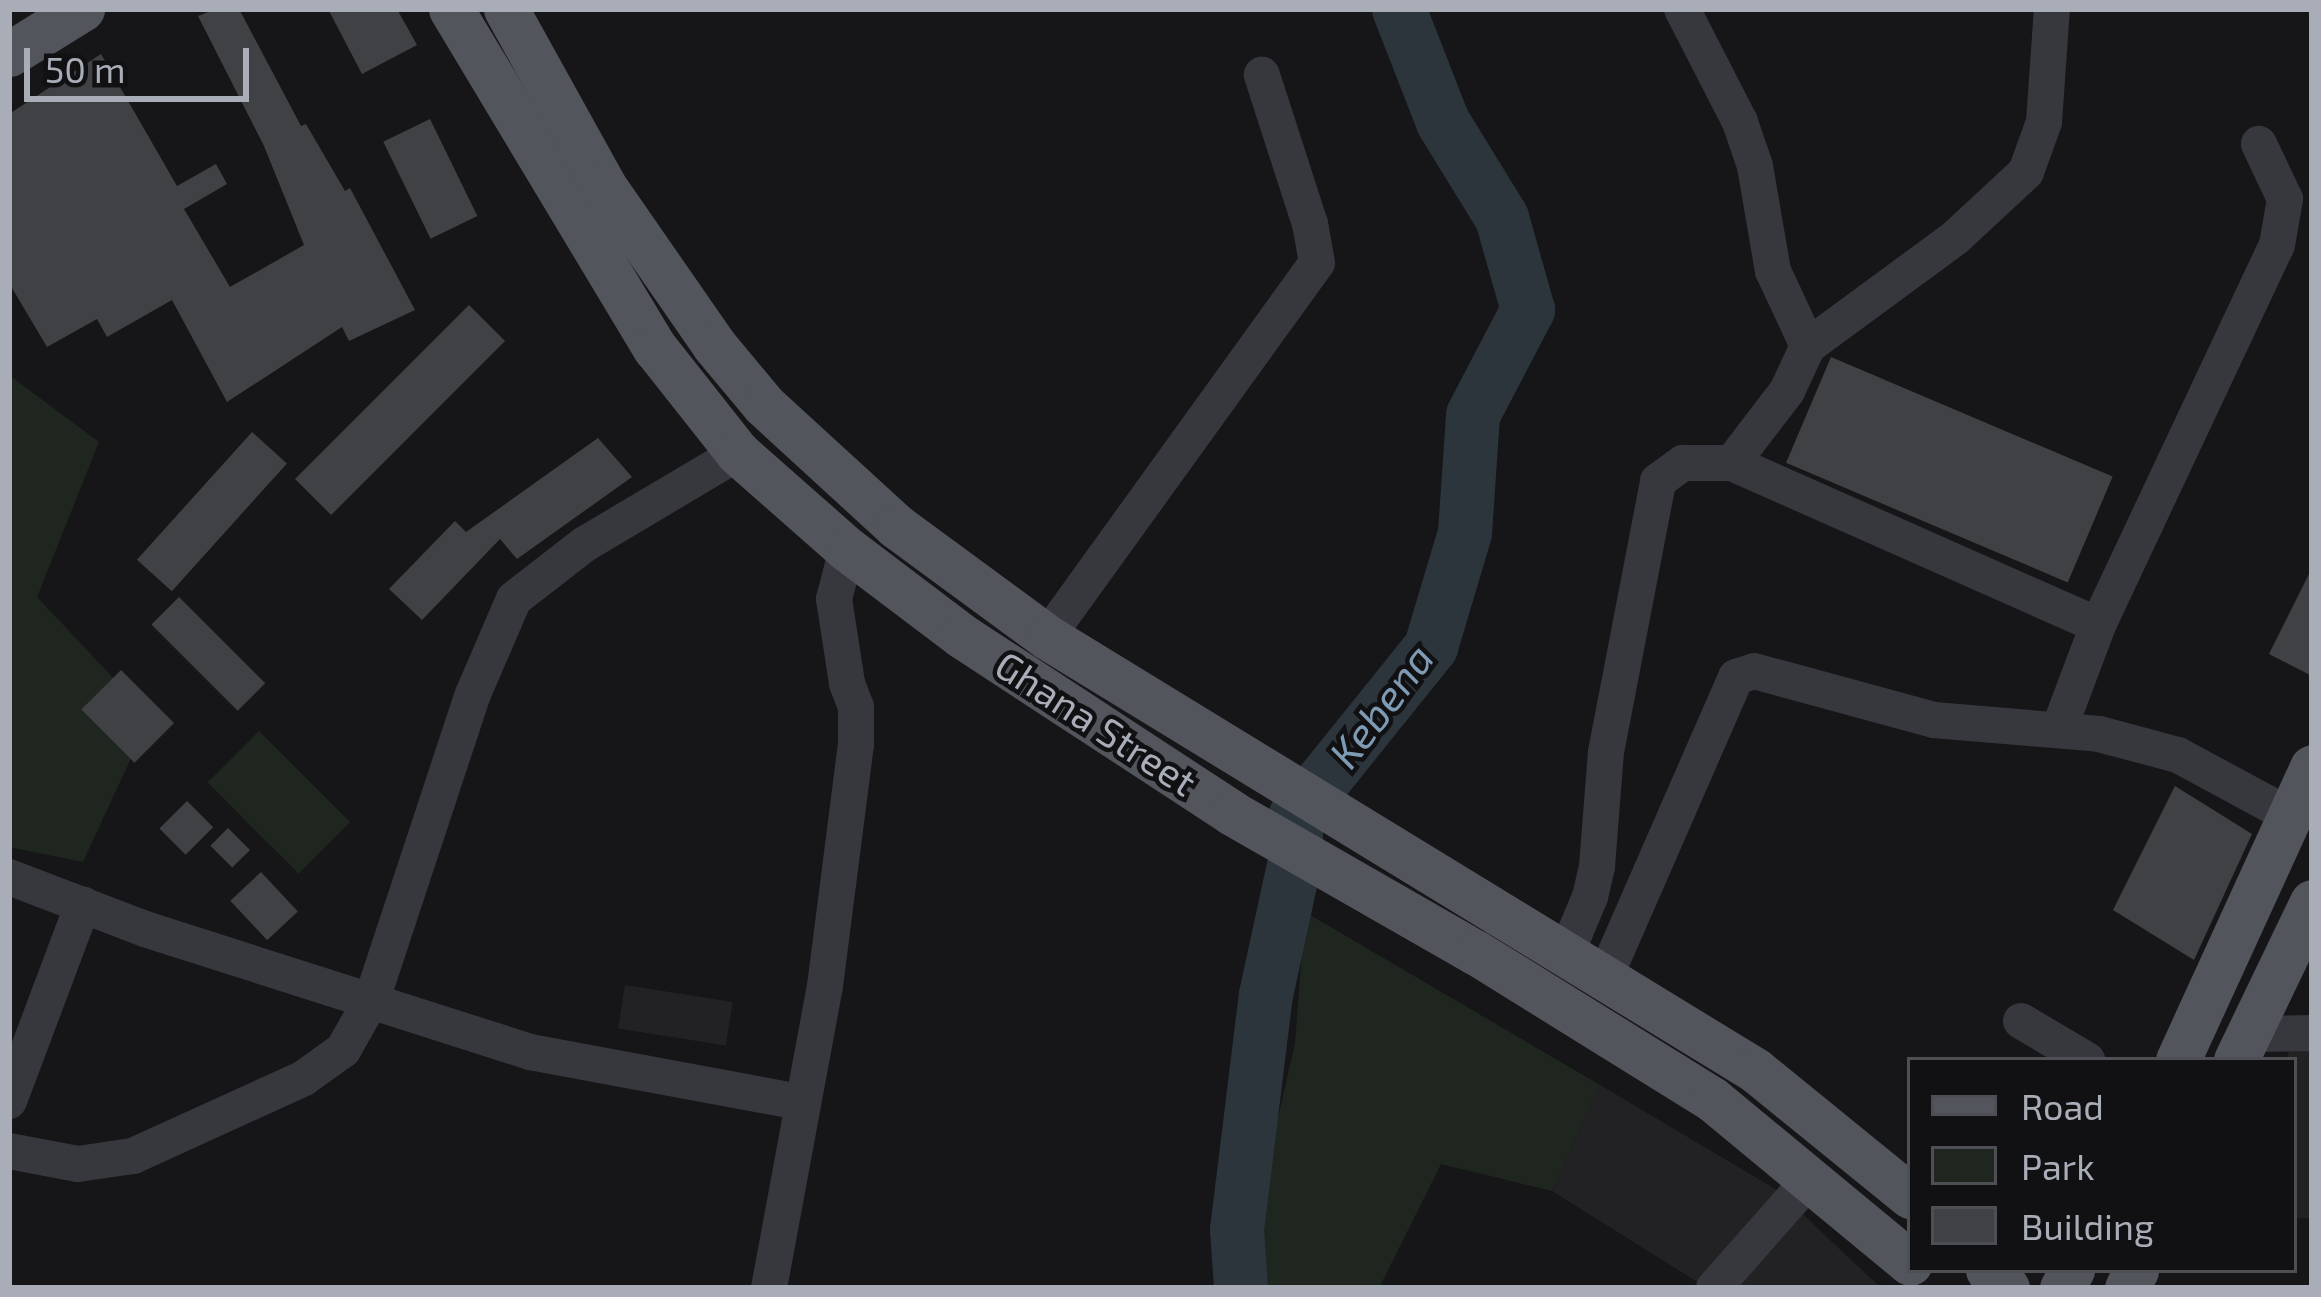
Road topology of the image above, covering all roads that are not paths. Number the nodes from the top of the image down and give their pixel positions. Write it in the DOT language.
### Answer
graph roads {
  1 [pos="23,9"];
  2 [pos="82,9"];
  3 [pos="451,9"];
  4 [pos="506,9"];
  5 [pos="1682,9"];
  6 [pos="2052,9"];
  7 [pos="9,50"];
  8 [pos="1262,75"];
  9 [pos="2259,144"];
  10 [pos="1808,346"];
  11 [pos="738,454"];
  12 [pos="1732,463"];
  13 [pos="847,549"];
  14 [pos="2098,626"];
  15 [pos="1047,637"];
  16 [pos="1153,703"];
  17 [pos="2059,729"];
  18 [pos="1129,743"];
  19 [pos="2312,767"];
  20 [pos="2289,814"];
  21 [pos="9,877"];
  22 [pos="2312,902"];
  23 [pos="83,904"];
  24 [pos="1566,954"];
  25 [pos="1605,977"];
  26 [pos="372,999"];
  27 [pos="2021,1021"];
  28 [pos="2312,1033"];
  29 [pos="2243,1047"];
  30 [pos="2082,1057"];
  31 [pos="2179,1057"];
  32 [pos="9,1101"];
  33 [pos="800,1102"];
  34 [pos="9,1151"];
  35 [pos="1810,1179"];
  36 [pos="1907,1194"];
  37 [pos="1907,1266"];
  38 [pos="769,1288"];
  39 [pos="1714,1288"];
  1 -- 7 [label="main road"];
  2 -- 7 [label="main road"];
  3 -- 11 [label="main road, Ghana Street"];
  4 -- 15 [label="main road, Ghana Street"];
  5 -- 10 [label="street"];
  6 -- 10 [label="street"];
  8 -- 15 [label="street"];
  9 -- 14 [label="street"];
  10 -- 12 [label="street"];
  11 -- 13 [label="main road, Ghana Street"];
  11 -- 26 [label="street"];
  12 -- 14 [label="street"];
  12 -- 24 [label="street"];
  13 -- 18 [label="main road, Ghana Street"];
  13 -- 33 [label="street"];
  14 -- 17 [label="street"];
  15 -- 16 [label="main road, Ghana Street"];
  16 -- 18 [label="main road"];
  16 -- 24 [label="main road, Ghana Street"];
  17 -- 20 [label="street"];
  17 -- 25 [label="street"];
  18 -- 35 [label="main road, Ghana Street"];
  19 -- 20 [label="main road"];
  20 -- 31 [label="main road"];
  21 -- 23 [label="street"];
  22 -- 29 [label="main road"];
  23 -- 26 [label="street"];
  23 -- 32 [label="street"];
  24 -- 25 [label="main road, Ghana Street"];
  25 -- 36 [label="main road, Ghana Street"];
  26 -- 33 [label="street"];
  26 -- 34 [label="street"];
  27 -- 30 [label="street"];
  28 -- 29 [label="street"];
  33 -- 38 [label="street"];
  35 -- 37 [label="main road, Ghana Street"];
  35 -- 39 [label="street"];
}
